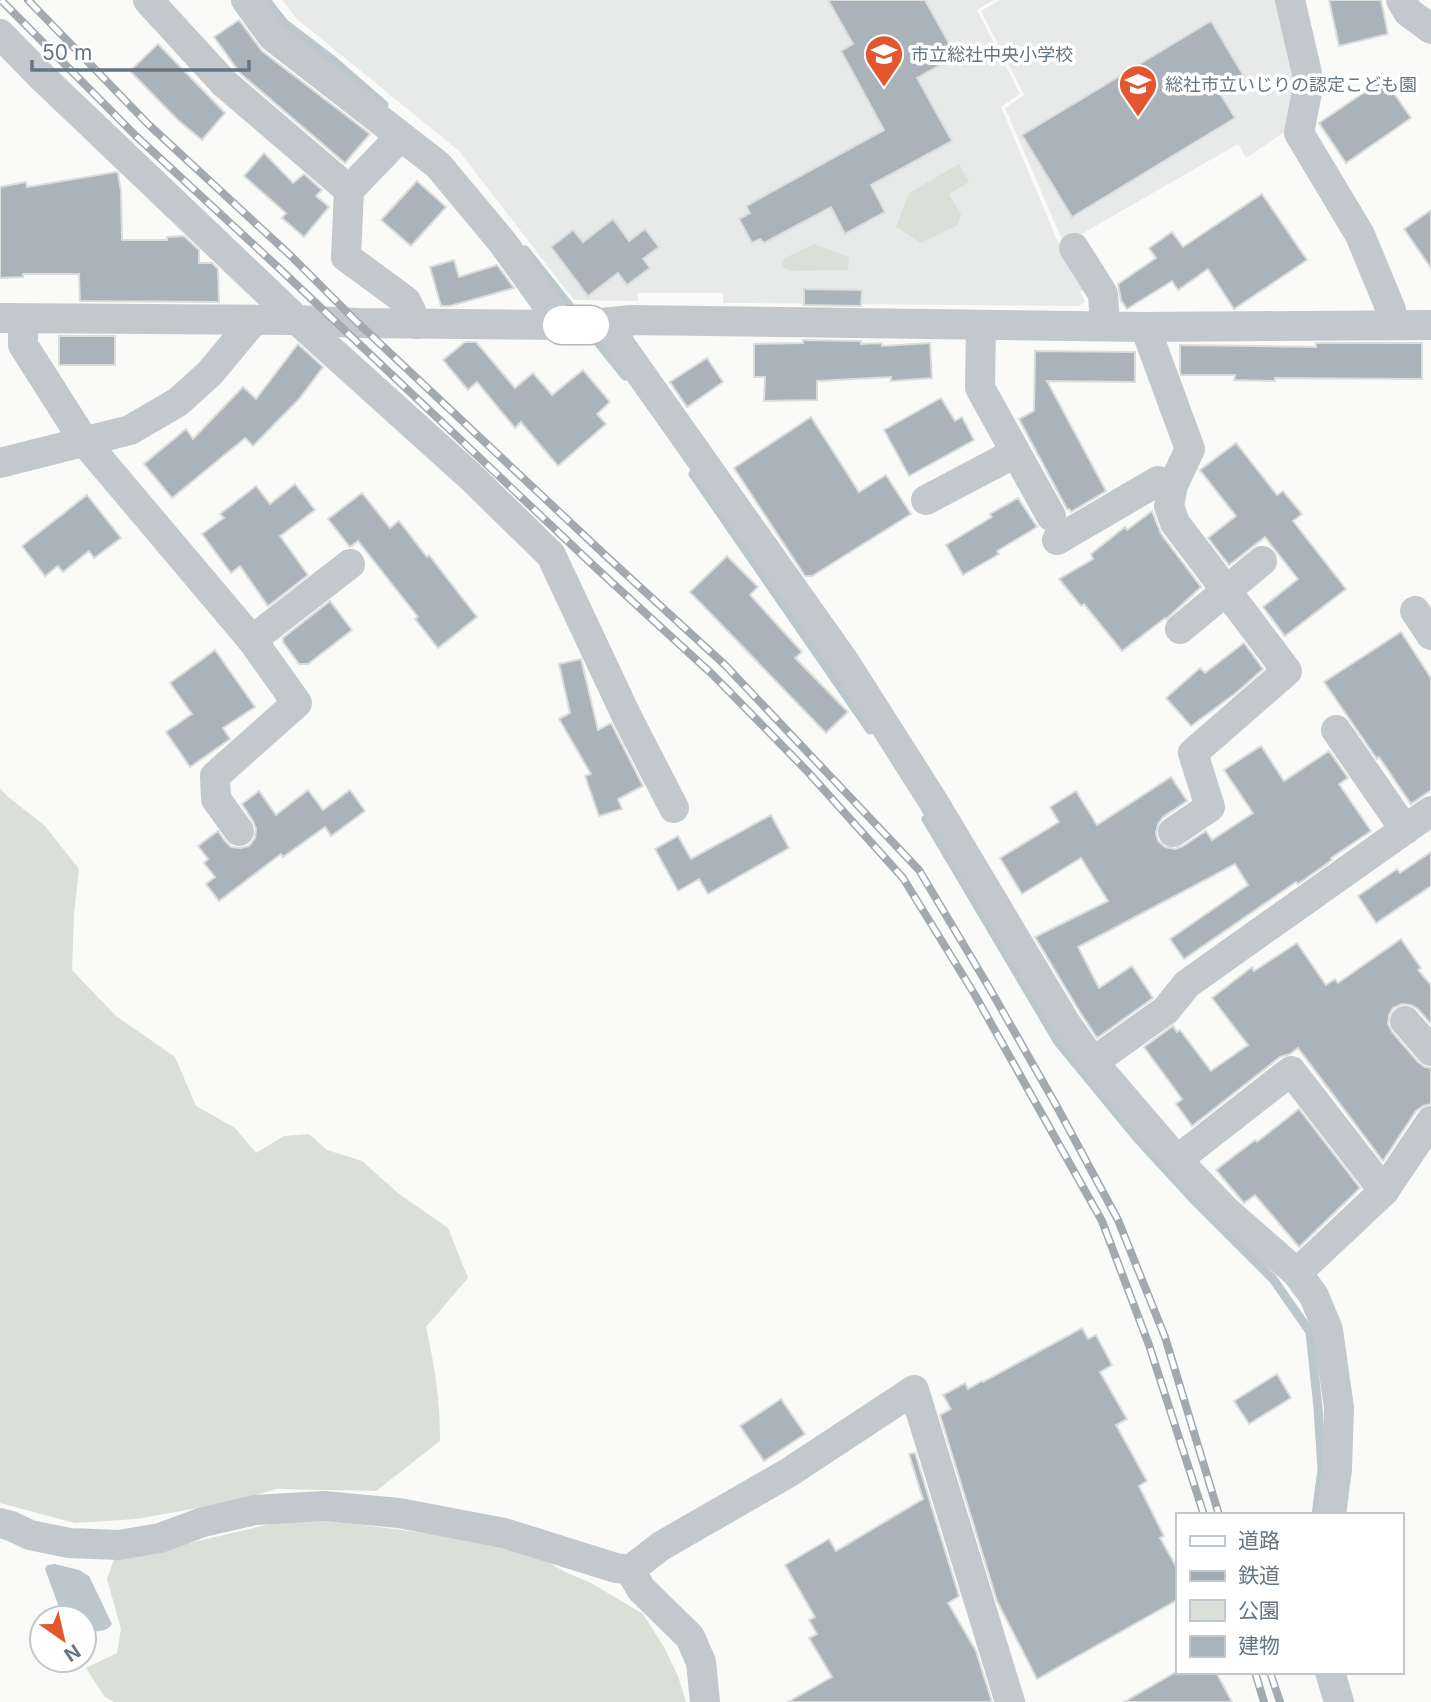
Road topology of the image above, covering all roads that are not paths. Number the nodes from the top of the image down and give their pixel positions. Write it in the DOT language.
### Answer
graph roads {
  1 [pos="148,0"];
  2 [pos="246,0"];
  3 [pos="1290,0"];
  4 [pos="1401,0"];
  5 [pos="1431,29"];
  6 [pos="0,34"];
  7 [pos="400,137"];
  8 [pos="349,190"];
  9 [pos="1074,248"];
  10 [pos="11,318"];
  11 [pos="254,320"];
  12 [pos="297,320"];
  13 [pos="417,324"];
  14 [pos="584,324"];
  15 [pos="981,325"];
  16 [pos="1392,325"];
  17 [pos="1431,325"];
  18 [pos="1105,326"];
  19 [pos="1145,327"];
  20 [pos="84,442"];
  21 [pos="1015,453"];
  22 [pos="0,463"];
  23 [pos="1173,485"];
  24 [pos="926,500"];
  25 [pos="1262,561"];
  26 [pos="350,564"];
  27 [pos="1226,591"];
  28 [pos="1180,629"];
  29 [pos="252,640"];
  30 [pos="1336,730"];
  31 [pos="674,808"];
  32 [pos="1431,811"];
  33 [pos="1405,830"];
  34 [pos="239,831"];
  35 [pos="1173,832"];
  36 [pos="1405,1021"];
  37 [pos="1431,1051"];
  38 [pos="1093,1062"];
  39 [pos="1431,1121"];
  40 [pos="1177,1160"];
  41 [pos="1384,1191"];
  42 [pos="1297,1273"];
  43 [pos="1331,1513"];
  44 [pos="0,1523"];
  45 [pos="630,1570"];
  46 [pos="1331,1674"];
  47 [pos="705,1702"];
  48 [pos="1010,1702"];
  49 [pos="1339,1702"];
  1 -- 8 [label="street"];
  2 -- 7 [label="street"];
  3 -- 16 [label="street"];
  4 -- 5 [label="street"];
  6 -- 12 [label="street"];
  7 -- 8 [label="street"];
  7 -- 14 [label="street"];
  8 -- 13 [label="street"];
  9 -- 18 [label="street"];
  10 -- 11 [label="street"];
  10 -- 20 [label="street"];
  11 -- 12 [label="street"];
  11 -- 20 [label="street"];
  12 -- 13 [label="street"];
  12 -- 31 [label="street"];
  13 -- 14 [label="street"];
  14 -- 15 [label="street"];
  14 -- 38 [label="street"];
  15 -- 18 [label="street"];
  15 -- 21 [label="street"];
  16 -- 17 [label="street"];
  16 -- 19 [label="street"];
  18 -- 19 [label="street"];
  19 -- 23 [label="street"];
  20 -- 22 [label="street"];
  20 -- 29 [label="street"];
  21 -- 23 [label="street"];
  21 -- 24 [label="street"];
  23 -- 27 [label="street"];
  25 -- 27 [label="street"];
  26 -- 29 [label="street"];
  27 -- 28 [label="street"];
  27 -- 35 [label="street"];
  29 -- 34 [label="street"];
  30 -- 33 [label="street"];
  32 -- 33 [label="street"];
  33 -- 38 [label="street"];
  36 -- 37 [label="street"];
  38 -- 40 [label="street"];
  39 -- 41 [label="street"];
  40 -- 41 [label="street"];
  40 -- 42 [label="street"];
  41 -- 42 [label="street"];
  42 -- 43 [label="street"];
  44 -- 45 [label="street"];
  45 -- 47 [label="street"];
  45 -- 48 [label="street"];
  46 -- 49 [label="street"];
}
